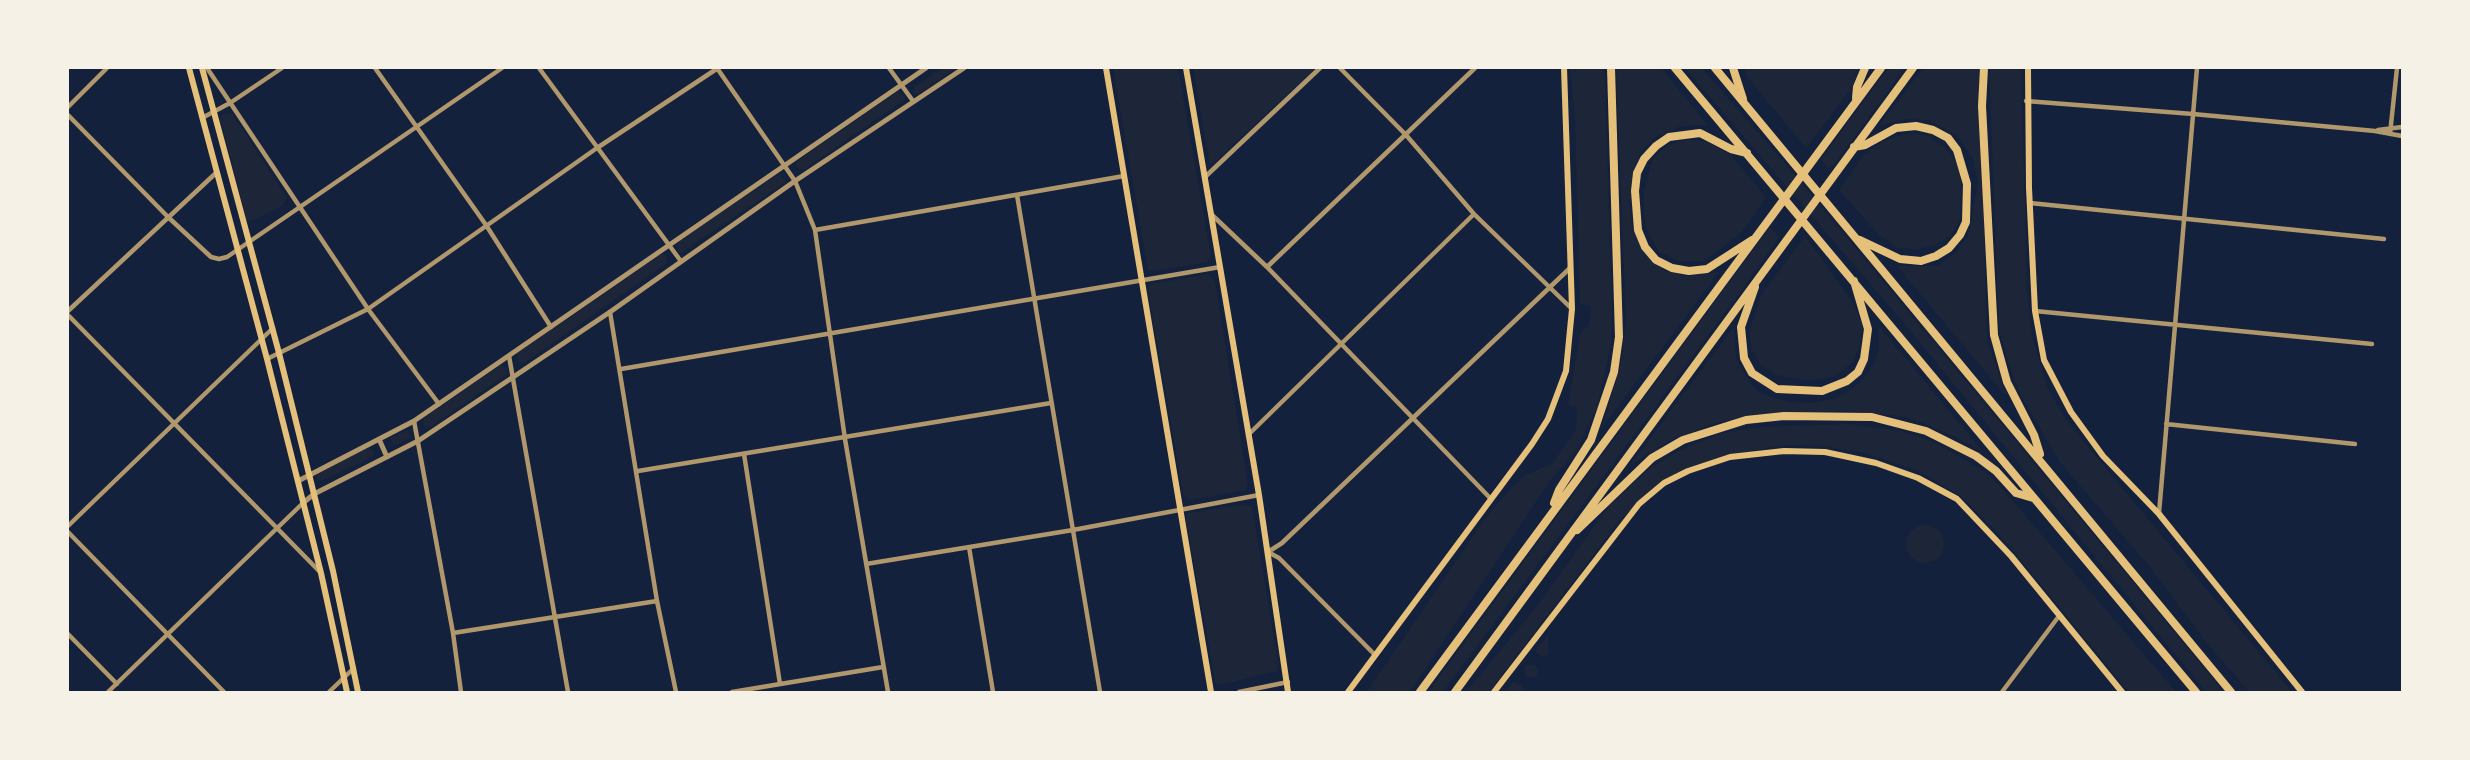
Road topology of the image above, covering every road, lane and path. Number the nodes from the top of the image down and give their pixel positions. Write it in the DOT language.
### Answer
graph roads {
  1 [pos="107,68"];
  2 [pos="189,68"];
  3 [pos="204,68"];
  4 [pos="282,68"];
  5 [pos="375,68"];
  6 [pos="502,68"];
  7 [pos="539,68"];
  8 [pos="718,68"];
  9 [pos="889,68"];
  10 [pos="926,68"];
  11 [pos="964,68"];
  12 [pos="1106,68"];
  13 [pos="1186,68"];
  14 [pos="1320,68"];
  15 [pos="1340,68"];
  16 [pos="1475,68"];
  17 [pos="1564,68"];
  18 [pos="1611,68"];
  19 [pos="1675,68"];
  20 [pos="1715,68"];
  21 [pos="1733,68"];
  22 [pos="1866,68"];
  23 [pos="1881,68"];
  24 [pos="1913,68"];
  25 [pos="1984,68"];
  26 [pos="2028,68"];
  27 [pos="2197,68"];
  28 [pos="2397,68"];
  29 [pos="900,84"];
  30 [pos="1857,98"];
  31 [pos="913,101"];
  32 [pos="2026,101"];
  33 [pos="230,103"];
  34 [pos="1746,105"];
  35 [pos="68,107"];
  36 [pos="213,113"];
  37 [pos="2193,114"];
  38 [pos="68,115"];
  39 [pos="202,118"];
  40 [pos="416,125"];
  41 [pos="2403,126"];
  42 [pos="2390,131"];
  43 [pos="1406,135"];
  44 [pos="2403,136"];
  45 [pos="1854,147"];
  46 [pos="597,148"];
  47 [pos="1748,153"];
  48 [pos="783,164"];
  49 [pos="217,172"];
  50 [pos="1124,176"];
  51 [pos="1204,177"];
  52 [pos="795,181"];
  53 [pos="1017,195"];
  54 [pos="2030,203"];
  55 [pos="300,207"];
  56 [pos="1211,213"];
  57 [pos="1474,214"];
  58 [pos="168,217"];
  59 [pos="2184,219"];
  60 [pos="486,225"];
  61 [pos="815,230"];
  62 [pos="1858,239"];
  63 [pos="2384,239"];
  64 [pos="1753,240"];
  65 [pos="249,241"];
  66 [pos="668,244"];
  67 [pos="238,249"];
  68 [pos="680,260"];
  69 [pos="1220,267"];
  70 [pos="1267,267"];
  71 [pos="1570,268"];
  72 [pos="1853,278"];
  73 [pos="1143,279"];
  74 [pos="1757,280"];
  75 [pos="1550,287"];
  76 [pos="1035,298"];
  77 [pos="368,309"];
  78 [pos="1572,309"];
  79 [pos="2035,311"];
  80 [pos="610,312"];
  81 [pos="68,313"];
  82 [pos="2175,325"];
  83 [pos="551,327"];
  84 [pos="273,328"];
  85 [pos="829,332"];
  86 [pos="262,338"];
  87 [pos="2372,344"];
  88 [pos="1341,345"];
  89 [pos="279,354"];
  90 [pos="509,356"];
  91 [pos="267,359"];
  92 [pos="621,369"];
  93 [pos="514,376"];
  94 [pos="1051,403"];
  95 [pos="439,404"];
  96 [pos="1414,419"];
  97 [pos="414,421"];
  98 [pos="174,423"];
  99 [pos="2166,424"];
  100 [pos="1248,435"];
  101 [pos="844,438"];
  102 [pos="379,440"];
  103 [pos="418,441"];
  104 [pos="2355,444"];
  105 [pos="744,454"];
  106 [pos="387,457"];
  107 [pos="2042,460"];
  108 [pos="638,471"];
  109 [pos="309,476"];
  110 [pos="298,481"];
  111 [pos="314,494"];
  112 [pos="1259,495"];
  113 [pos="2033,498"];
  114 [pos="1491,499"];
  115 [pos="303,503"];
  116 [pos="1180,509"];
  117 [pos="1550,513"];
  118 [pos="2159,514"];
  119 [pos="68,526"];
  120 [pos="277,528"];
  121 [pos="1073,530"];
  122 [pos="68,532"];
  123 [pos="1570,535"];
  124 [pos="969,547"];
  125 [pos="1268,552"];
  126 [pos="866,564"];
  127 [pos="333,571"];
  128 [pos="321,573"];
  129 [pos="657,601"];
  130 [pos="556,616"];
  131 [pos="2059,616"];
  132 [pos="453,633"];
  133 [pos="68,634"];
  134 [pos="168,635"];
  135 [pos="1375,655"];
  136 [pos="883,667"];
  137 [pos="354,668"];
  138 [pos="344,677"];
  139 [pos="1288,682"];
  140 [pos="117,684"];
  141 [pos="780,684"];
  142 [pos="108,693"];
  143 [pos="224,693"];
  144 [pos="329,693"];
  145 [pos="347,693"];
  146 [pos="358,693"];
  147 [pos="461,693"];
  148 [pos="568,693"];
  149 [pos="676,693"];
  150 [pos="732,693"];
  151 [pos="888,693"];
  152 [pos="993,693"];
  153 [pos="1100,693"];
  154 [pos="1211,693"];
  155 [pos="1239,693"];
  156 [pos="1288,693"];
  157 [pos="1348,693"];
  158 [pos="1420,693"];
  159 [pos="1455,693"];
  160 [pos="1494,693"];
  161 [pos="2002,693"];
  162 [pos="2122,693"];
  163 [pos="2196,693"];
  164 [pos="2231,693"];
  165 [pos="2302,693"];
  1 -- 35 [label="street"];
  2 -- 39 [label="main road"];
  3 -- 33 [label="street"];
  3 -- 36 [label="main road"];
  4 -- 33 [label="street"];
  5 -- 40 [label="street"];
  6 -- 40 [label="street"];
  7 -- 46 [label="street"];
  8 -- 46 [label="street"];
  8 -- 48 [label="street"];
  9 -- 29 [label="street"];
  10 -- 29 [label="street"];
  11 -- 31 [label="street"];
  12 -- 50 [label="main road"];
  13 -- 51 [label="main road"];
  14 -- 51 [label="street"];
  15 -- 43 [label="street"];
  16 -- 43 [label="street"];
  17 -- 71 [label="main road"];
  18 -- 117 [label="highway"];
  19 -- 47 [label="highway"];
  20 -- 34 [label="highway"];
  21 -- 34 [label="highway"];
  22 -- 30 [label="highway"];
  23 -- 30 [label="highway"];
  24 -- 45 [label="highway"];
  25 -- 107 [label="highway"];
  26 -- 32 [label="main road"];
  27 -- 37 [label="street"];
  28 -- 42 [label="street"];
  29 -- 31 [label="street"];
  29 -- 48 [label="street"];
  30 -- 64 [label="highway"];
  31 -- 52 [label="street"];
  32 -- 37 [label="street"];
  32 -- 54 [label="main road"];
  33 -- 36 [label="street"];
  33 -- 55 [label="street"];
  34 -- 62 [label="highway"];
  36 -- 39 [label="street"];
  36 -- 65 [label="main road"];
  37 -- 42 [label="street"];
  37 -- 59 [label="street"];
  38 -- 58 [label="street"];
  39 -- 49 [label="main road"];
  40 -- 55 [label="street"];
  40 -- 60 [label="street"];
  41 -- 42 [label="street"];
  42 -- 44 [label="street"];
  43 -- 57 [label="street"];
  43 -- 70 [label="street"];
  45 -- 62 [label="highway"];
  45 -- 74 [label="highway"];
  46 -- 60 [label="street"];
  46 -- 66 [label="street"];
  47 -- 64 [label="highway"];
  47 -- 72 [label="highway"];
  48 -- 52 [label="street"];
  48 -- 66 [label="street"];
  49 -- 58 [label="street"];
  49 -- 67 [label="main road"];
  50 -- 53 [label="street"];
  50 -- 73 [label="main road"];
  51 -- 56 [label="main road"];
  52 -- 61 [label="street"];
  52 -- 68 [label="street"];
  53 -- 61 [label="street"];
  53 -- 76 [label="street"];
  54 -- 59 [label="street"];
  54 -- 79 [label="main road"];
  55 -- 65 [label="street"];
  55 -- 77 [label="street"];
  56 -- 69 [label="main road"];
  56 -- 70 [label="street"];
  57 -- 75 [label="street"];
  57 -- 88 [label="street"];
  58 -- 67 [label="street"];
  58 -- 81 [label="street"];
  59 -- 63 [label="street"];
  59 -- 82 [label="street"];
  60 -- 77 [label="street"];
  60 -- 83 [label="street"];
  61 -- 85 [label="street"];
  62 -- 107 [label="highway"];
  64 -- 117 [label="highway"];
  65 -- 67 [label="street"];
  65 -- 84 [label="main road"];
  66 -- 68 [label="street"];
  66 -- 83 [label="street"];
  67 -- 86 [label="main road"];
  68 -- 80 [label="street"];
  69 -- 73 [label="street"];
  69 -- 100 [label="main road"];
  70 -- 88 [label="street"];
  71 -- 75 [label="street"];
  71 -- 78 [label="main road"];
  72 -- 74 [label="highway"];
  72 -- 113 [label="highway"];
  73 -- 76 [label="street"];
  73 -- 116 [label="main road"];
  74 -- 123 [label="highway"];
  75 -- 78 [label="street"];
  75 -- 96 [label="street"];
  76 -- 85 [label="street"];
  76 -- 94 [label="street"];
  77 -- 89 [label="street"];
  77 -- 95 [label="street"];
  78 -- 114 [label="main road"];
  79 -- 82 [label="street"];
  79 -- 118 [label="main road"];
  80 -- 92 [label="street"];
  80 -- 93 [label="street"];
  81 -- 98 [label="street"];
  82 -- 87 [label="street"];
  82 -- 99 [label="street"];
  83 -- 90 [label="street"];
  84 -- 86 [label="street"];
  84 -- 89 [label="main road"];
  85 -- 92 [label="street"];
  85 -- 101 [label="street"];
  86 -- 91 [label="main road"];
  86 -- 98 [label="street"];
  88 -- 96 [label="street"];
  88 -- 100 [label="street"];
  89 -- 91 [label="street"];
  89 -- 109 [label="main road"];
  90 -- 93 [label="street"];
  90 -- 95 [label="street"];
  91 -- 110 [label="main road"];
  92 -- 108 [label="street"];
  93 -- 103 [label="street"];
  93 -- 130 [label="street"];
  94 -- 101 [label="street"];
  94 -- 121 [label="street"];
  95 -- 97 [label="street"];
  96 -- 114 [label="street"];
  96 -- 125 [label="street"];
  97 -- 102 [label="street"];
  97 -- 103 [label="street"];
  98 -- 119 [label="street"];
  98 -- 120 [label="street"];
  99 -- 104 [label="street"];
  99 -- 118 [label="street"];
  100 -- 112 [label="main road"];
  101 -- 105 [label="street"];
  101 -- 126 [label="street"];
  102 -- 106 [label="street"];
  102 -- 109 [label="street"];
  103 -- 106 [label="street"];
  103 -- 132 [label="street"];
  105 -- 108 [label="street"];
  105 -- 141 [label="street"];
  106 -- 111 [label="street"];
  107 -- 164 [label="highway"];
  108 -- 129 [label="street"];
  109 -- 110 [label="street"];
  109 -- 111 [label="main road"];
  110 -- 115 [label="main road"];
  111 -- 115 [label="street"];
  111 -- 127 [label="main road"];
  112 -- 116 [label="street"];
  112 -- 125 [label="main road"];
  113 -- 123 [label="highway"];
  113 -- 163 [label="highway"];
  114 -- 135 [label="main road"];
  115 -- 120 [label="street"];
  115 -- 128 [label="main road"];
  116 -- 121 [label="street"];
  116 -- 154 [label="main road"];
  117 -- 158 [label="highway"];
  118 -- 165 [label="main road"];
  120 -- 128 [label="street"];
  120 -- 134 [label="street"];
  121 -- 124 [label="street"];
  121 -- 153 [label="street"];
  122 -- 134 [label="street"];
  123 -- 159 [label="highway"];
  124 -- 126 [label="street"];
  124 -- 152 [label="street"];
  125 -- 135 [label="street"];
  125 -- 139 [label="main road"];
  126 -- 136 [label="street"];
  127 -- 128 [label="main road"];
  127 -- 137 [label="main road"];
  128 -- 138 [label="main road"];
  129 -- 130 [label="street"];
  129 -- 149 [label="street"];
  130 -- 132 [label="street"];
  130 -- 148 [label="street"];
  131 -- 160 [label="main road"];
  131 -- 161 [label="street"];
  131 -- 162 [label="main road"];
  132 -- 147 [label="street"];
  133 -- 140 [label="street"];
  134 -- 140 [label="street"];
  134 -- 143 [label="street"];
  135 -- 157 [label="main road"];
  136 -- 141 [label="street"];
  136 -- 151 [label="street"];
  137 -- 138 [label="street"];
  137 -- 146 [label="main road"];
  138 -- 144 [label="street"];
  138 -- 145 [label="main road"];
  139 -- 155 [label="street"];
  139 -- 156 [label="main road"];
  140 -- 142 [label="street"];
  141 -- 150 [label="street"];
}
